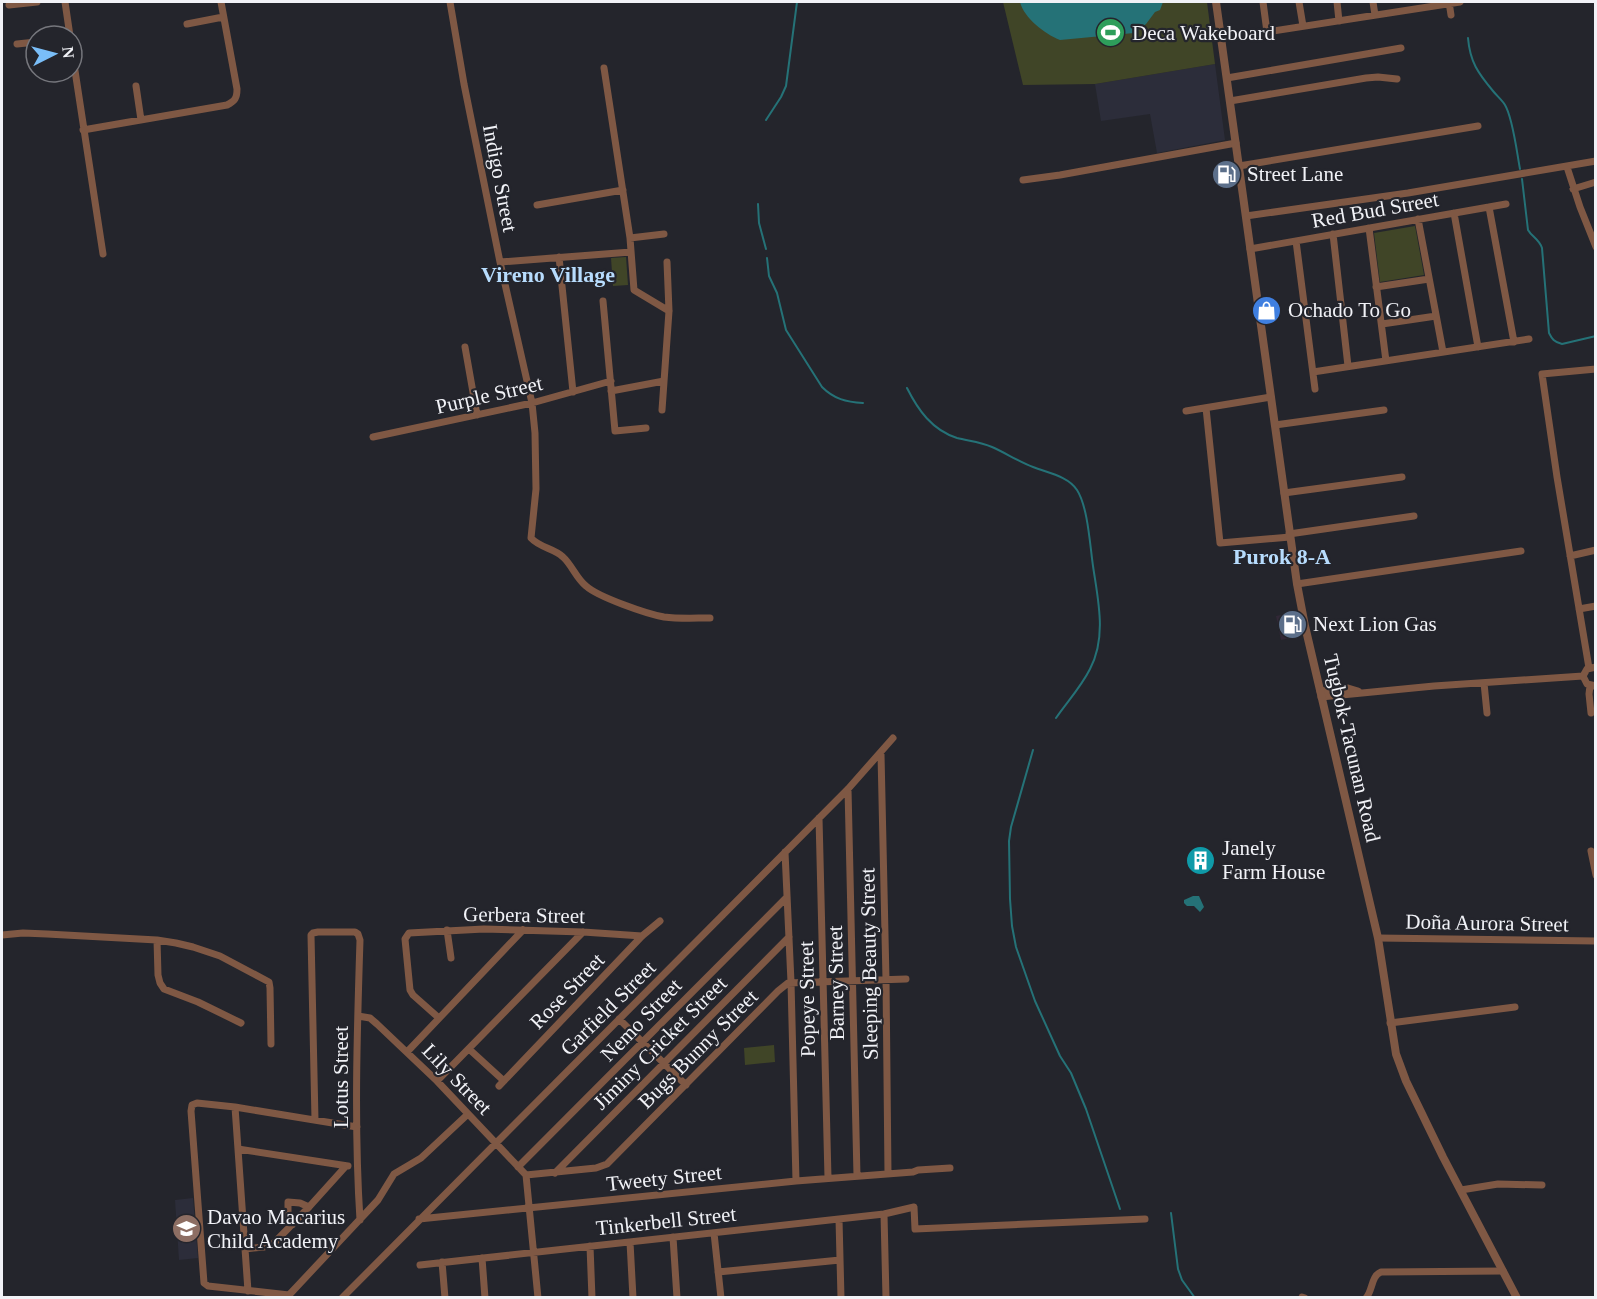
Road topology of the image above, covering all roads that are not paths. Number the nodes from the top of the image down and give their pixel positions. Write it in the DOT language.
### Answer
graph roads {
  1 [pos="37,2"];
  2 [pos="65,2"];
  3 [pos="221,2"];
  4 [pos="450,2"];
  5 [pos="1216,2"];
  6 [pos="1263,2"];
  7 [pos="1299,2"];
  8 [pos="1336,2"];
  9 [pos="1373,2"];
  10 [pos="1449,2"];
  11 [pos="1460,2"];
  12 [pos="9,5"];
  13 [pos="1411,5"];
  14 [pos="1375,15"];
  15 [pos="1451,15"];
  16 [pos="223,17"];
  17 [pos="1339,21"];
  18 [pos="68,24"];
  19 [pos="187,24"];
  20 [pos="1303,27"];
  21 [pos="24,43"];
  22 [pos="17,44"];
  23 [pos="1401,48"];
  24 [pos="604,68"];
  25 [pos="1227,78"];
  26 [pos="1397,79"];
  27 [pos="77,84"];
  28 [pos="136,86"];
  29 [pos="1230,101"];
  30 [pos="141,120"];
  31 [pos="1478,126"];
  32 [pos="83,130"];
  33 [pos="1236,143"];
  34 [pos="1596,161"];
  35 [pos="1239,166"];
  36 [pos="1567,167"];
  37 [pos="1023,180"];
  38 [pos="1596,182"];
  39 [pos="1573,189"];
  40 [pos="623,190"];
  41 [pos="1506,204"];
  42 [pos="537,205"];
  43 [pos="1489,207"];
  44 [pos="1454,213"];
  45 [pos="1246,216"];
  46 [pos="1418,219"];
  47 [pos="1369,228"];
  48 [pos="664,234"];
  49 [pos="1333,234"];
  50 [pos="630,238"];
  51 [pos="1296,241"];
  52 [pos="1596,248"];
  53 [pos="1250,249"];
  54 [pos="632,252"];
  55 [pos="103,255"];
  56 [pos="559,257"];
  57 [pos="500,262"];
  58 [pos="667,262"];
  59 [pos="1429,279"];
  60 [pos="1377,287"];
  61 [pos="603,301"];
  62 [pos="669,311"];
  63 [pos="1436,316"];
  64 [pos="1382,324"];
  65 [pos="1529,339"];
  66 [pos="1514,342"];
  67 [pos="465,347"];
  68 [pos="1478,347"];
  69 [pos="1443,352"];
  70 [pos="1386,361"];
  71 [pos="1348,366"];
  72 [pos="1596,369"];
  73 [pos="1313,372"];
  74 [pos="610,381"];
  75 [pos="664,381"];
  76 [pos="1315,389"];
  77 [pos="611,391"];
  78 [pos="573,392"];
  79 [pos="1271,398"];
  80 [pos="532,403"];
  81 [pos="1206,408"];
  82 [pos="662,410"];
  83 [pos="1384,410"];
  84 [pos="1186,411"];
  85 [pos="477,415"];
  86 [pos="1275,425"];
  87 [pos="646,428"];
  88 [pos="373,437"];
  89 [pos="1402,477"];
  90 [pos="1284,493"];
  91 [pos="1414,516"];
  92 [pos="1290,536"];
  93 [pos="1596,550"];
  94 [pos="1521,551"];
  95 [pos="1570,556"];
  96 [pos="1297,584"];
  97 [pos="1596,606"];
  98 [pos="1579,609"];
  99 [pos="710,618"];
  100 [pos="1592,667"];
  101 [pos="1583,676"];
  102 [pos="1485,683"];
  103 [pos="1593,686"];
  104 [pos="1321,694"];
  105 [pos="1487,713"];
  106 [pos="1591,713"];
  107 [pos="893,738"];
  108 [pos="881,753"];
  109 [pos="848,789"];
  110 [pos="819,818"];
  111 [pos="1591,851"];
  112 [pos="785,852"];
  113 [pos="1596,875"];
  114 [pos="787,897"];
  115 [pos="660,921"];
  116 [pos="447,930"];
  117 [pos="523,930"];
  118 [pos="583,932"];
  119 [pos="2,935"];
  120 [pos="642,936"];
  121 [pos="789,937"];
  122 [pos="1378,938"];
  123 [pos="157,940"];
  124 [pos="1596,941"];
  125 [pos="451,958"];
  126 [pos="886,979"];
  127 [pos="906,979"];
  128 [pos="853,980"];
  129 [pos="824,981"];
  130 [pos="791,982"];
  131 [pos="1515,1007"];
  132 [pos="358,1016"];
  133 [pos="439,1018"];
  134 [pos="619,1020"];
  135 [pos="241,1023"];
  136 [pos="1390,1023"];
  137 [pos="642,1042"];
  138 [pos="271,1044"];
  139 [pos="469,1049"];
  140 [pos="407,1052"];
  141 [pos="664,1063"];
  142 [pos="437,1081"];
  143 [pos="686,1084"];
  144 [pos="235,1107"];
  145 [pos="468,1114"];
  146 [pos="315,1120"];
  147 [pos="357,1127"];
  148 [pos="496,1144"];
  149 [pos="238,1149"];
  150 [pos="346,1166"];
  151 [pos="357,1167"];
  152 [pos="518,1167"];
  153 [pos="950,1168"];
  154 [pos="555,1173"];
  155 [pos="888,1174"];
  156 [pos="526,1175"];
  157 [pos="857,1176"];
  158 [pos="828,1178"];
  159 [pos="796,1181"];
  160 [pos="1542,1185"];
  161 [pos="1461,1190"];
  162 [pos="282,1195"];
  163 [pos="288,1202"];
  164 [pos="309,1207"];
  165 [pos="530,1208"];
  166 [pos="884,1214"];
  167 [pos="420,1219"];
  168 [pos="839,1219"];
  169 [pos="1145,1219"];
  170 [pos="360,1220"];
  171 [pos="292,1225"];
  172 [pos="714,1233"];
  173 [pos="673,1237"];
  174 [pos="630,1242"];
  175 [pos="590,1246"];
  176 [pos="245,1249"];
  177 [pos="535,1252"];
  178 [pos="482,1258"];
  179 [pos="840,1260"];
  180 [pos="442,1263"];
  181 [pos="420,1265"];
  182 [pos="1503,1271"];
  183 [pos="718,1272"];
  184 [pos="248,1291"];
  185 [pos="290,1296"];
  186 [pos="342,1298"];
  187 [pos="445,1298"];
  188 [pos="485,1298"];
  189 [pos="538,1298"];
  190 [pos="592,1298"];
  191 [pos="633,1298"];
  192 [pos="677,1298"];
  193 [pos="721,1298"];
  194 [pos="841,1298"];
  195 [pos="886,1298"];
  196 [pos="1366,1298"];
  197 [pos="1517,1298"];
  1 -- 12 [label="street"];
  2 -- 18 [label="street"];
  3 -- 16 [label="street"];
  4 -- 57 [label="street, Indigo Street"];
  5 -- 25 [label="street, Tugbok-Tacunan Road"];
  6 -- 20 [label="street"];
  7 -- 20 [label="street"];
  8 -- 17 [label="street"];
  9 -- 14 [label="street"];
  10 -- 11 [label="street"];
  10 -- 13 [label="street"];
  10 -- 15 [label="street"];
  13 -- 14 [label="street"];
  14 -- 17 [label="street"];
  16 -- 19 [label="street"];
  16 -- 30 [label="street"];
  17 -- 20 [label="street"];
  21 -- 22 [label="street"];
  23 -- 25 [label="street"];
  24 -- 40 [label="street"];
  25 -- 29 [label="street, Tugbok-Tacunan Road"];
  26 -- 29 [label="street"];
  27 -- 32 [label="street"];
  28 -- 30 [label="street"];
  29 -- 33 [label="street, Tugbok-Tacunan Road"];
  30 -- 32 [label="street"];
  31 -- 35 [label="street"];
  32 -- 55 [label="street"];
  33 -- 35 [label="street, Tugbok-Tacunan Road"];
  33 -- 37 [label="street"];
  34 -- 36 [label="street"];
  35 -- 45 [label="street, Tugbok-Tacunan Road"];
  36 -- 39 [label="street"];
  36 -- 45 [label="street"];
  38 -- 39 [label="street"];
  39 -- 52 [label="street"];
  40 -- 42 [label="street"];
  40 -- 50 [label="street"];
  41 -- 43 [label="street, Red Bud Street"];
  43 -- 44 [label="street, Red Bud Street"];
  43 -- 66 [label="street"];
  44 -- 46 [label="street, Red Bud Street"];
  44 -- 68 [label="street"];
  45 -- 53 [label="street, Tugbok-Tacunan Road"];
  46 -- 47 [label="street, Red Bud Street"];
  46 -- 59 [label="street"];
  47 -- 49 [label="street, Red Bud Street"];
  47 -- 60 [label="street"];
  48 -- 50 [label="street"];
  49 -- 51 [label="street, Red Bud Street"];
  49 -- 71 [label="street"];
  50 -- 54 [label="street"];
  51 -- 53 [label="street, Red Bud Street"];
  51 -- 73 [label="street"];
  53 -- 79 [label="street, Tugbok-Tacunan Road"];
  54 -- 56 [label="street"];
  54 -- 62 [label="street"];
  56 -- 57 [label="street"];
  56 -- 78 [label="street"];
  57 -- 80 [label="street, Indigo Street"];
  58 -- 62 [label="street"];
  59 -- 60 [label="street"];
  59 -- 63 [label="street"];
  60 -- 64 [label="street"];
  61 -- 74 [label="street"];
  62 -- 75 [label="street"];
  63 -- 64 [label="street"];
  63 -- 69 [label="street"];
  64 -- 70 [label="street"];
  65 -- 66 [label="street"];
  66 -- 68 [label="street"];
  67 -- 85 [label="street"];
  68 -- 69 [label="street"];
  69 -- 70 [label="street"];
  70 -- 71 [label="street"];
  71 -- 73 [label="street"];
  72 -- 95 [label="street"];
  73 -- 76 [label="street"];
  74 -- 77 [label="street"];
  74 -- 78 [label="street, Purple Street"];
  75 -- 77 [label="street"];
  75 -- 82 [label="street"];
  77 -- 87 [label="street"];
  78 -- 80 [label="street, Purple Street"];
  79 -- 81 [label="street"];
  79 -- 86 [label="street, Tugbok-Tacunan Road"];
  80 -- 85 [label="street, Purple Street"];
  80 -- 99 [label="street, Indigo Street"];
  81 -- 84 [label="street"];
  81 -- 92 [label="street"];
  83 -- 86 [label="street"];
  85 -- 88 [label="street, Purple Street"];
  86 -- 90 [label="street, Tugbok-Tacunan Road"];
  89 -- 90 [label="street"];
  90 -- 92 [label="street, Tugbok-Tacunan Road"];
  91 -- 92 [label="street"];
  92 -- 96 [label="street, Tugbok-Tacunan Road"];
  93 -- 95 [label="street"];
  94 -- 96 [label="street"];
  95 -- 98 [label="street"];
  96 -- 104 [label="street, Tugbok-Tacunan Road"];
  97 -- 98 [label="street"];
  98 -- 100 [label="street"];
  100 -- 101 [label="street"];
  101 -- 102 [label="street"];
  101 -- 103 [label="street"];
  102 -- 104 [label="street"];
  102 -- 105 [label="street"];
  103 -- 106 [label="street"];
  104 -- 122 [label="street, Tugbok-Tacunan Road"];
  107 -- 108 [label="street, Garfield Street"];
  108 -- 109 [label="street, Garfield Street"];
  108 -- 126 [label="street, Sleeping Beauty Street"];
  109 -- 110 [label="street, Garfield Street"];
  109 -- 128 [label="street, Barney Street"];
  110 -- 112 [label="street, Garfield Street"];
  110 -- 129 [label="street, Popeye Street"];
  111 -- 113 [label="street"];
  112 -- 114 [label="street, Popeye Street"];
  112 -- 134 [label="street, Garfield Street"];
  114 -- 121 [label="street, Popeye Street"];
  114 -- 137 [label="street, Nemo Street"];
  115 -- 120 [label="street, Rose Street"];
  116 -- 117 [label="street, Gerbera Street"];
  116 -- 125 [label="street"];
  116 -- 133 [label="street, Gerbera Street"];
  117 -- 118 [label="street, Gerbera Street"];
  117 -- 133 [label="street"];
  118 -- 120 [label="street, Gerbera Street"];
  118 -- 139 [label="street"];
  119 -- 123 [label="street"];
  120 -- 139 [label="street, Rose Street"];
  121 -- 130 [label="street, Popeye Street"];
  121 -- 141 [label="street, Jiminy Cricket Street"];
  122 -- 124 [label="street, Doña Aurora Street"];
  122 -- 136 [label="street, Tugbok-Tacunan Road"];
  123 -- 135 [label="street"];
  123 -- 138 [label="street"];
  126 -- 127 [label="street"];
  126 -- 128 [label="street"];
  126 -- 155 [label="street, Sleeping Beauty Street"];
  128 -- 129 [label="street"];
  128 -- 157 [label="street, Barney Street"];
  129 -- 130 [label="street"];
  129 -- 158 [label="street, Popeye Street"];
  130 -- 143 [label="street, Bugs Bunny Street"];
  130 -- 159 [label="street, Popeye Street"];
  131 -- 136 [label="street"];
  132 -- 140 [label="street, Lily Street"];
  132 -- 146 [label="street, Lotus Street"];
  132 -- 147 [label="street, Lotus Street"];
  133 -- 140 [label="street"];
  134 -- 137 [label="street"];
  134 -- 148 [label="street, Garfield Street"];
  136 -- 161 [label="street, Tugbok-Tacunan Road"];
  137 -- 141 [label="street"];
  137 -- 152 [label="street, Nemo Street"];
  139 -- 142 [label="street"];
  140 -- 142 [label="street, Lily Street"];
  141 -- 143 [label="street"];
  141 -- 154 [label="street, Jiminy Cricket Street"];
  142 -- 145 [label="street, Lily Street"];
  143 -- 154 [label="street, Bugs Bunny Street"];
  144 -- 146 [label="street"];
  144 -- 149 [label="street"];
  144 -- 184 [label="street"];
  145 -- 148 [label="street, Lily Street"];
  145 -- 170 [label="street"];
  146 -- 147 [label="street"];
  147 -- 151 [label="street, Lotus Street"];
  148 -- 152 [label="street, Lily Street"];
  148 -- 167 [label="street, Garfield Street"];
  149 -- 150 [label="street"];
  149 -- 176 [label="street"];
  150 -- 151 [label="street"];
  150 -- 164 [label="street"];
  151 -- 170 [label="street, Lotus Street"];
  152 -- 156 [label="street, Lily Street"];
  153 -- 155 [label="street, Tweety Street"];
  154 -- 156 [label="street, Bugs Bunny Street"];
  155 -- 157 [label="street, Tweety Street"];
  156 -- 165 [label="street"];
  157 -- 158 [label="street, Tweety Street"];
  158 -- 159 [label="street, Tweety Street"];
  159 -- 165 [label="street, Tweety Street"];
  160 -- 161 [label="street"];
  161 -- 182 [label="street, Tugbok-Tacunan Road"];
  162 -- 163 [label="street"];
  163 -- 164 [label="street"];
  163 -- 171 [label="street"];
  164 -- 171 [label="street"];
  165 -- 167 [label="street, Tweety Street"];
  165 -- 177 [label="street"];
  166 -- 168 [label="street, Tinkerbell Street"];
  166 -- 169 [label="street, Tinkerbell Street"];
  166 -- 195 [label="street"];
  167 -- 186 [label="street, Garfield Street"];
  168 -- 172 [label="street, Tinkerbell Street"];
  168 -- 179 [label="street"];
  170 -- 185 [label="street"];
  171 -- 176 [label="street"];
  172 -- 173 [label="street, Tinkerbell Street"];
  172 -- 183 [label="street"];
  173 -- 174 [label="street, Tinkerbell Street"];
  173 -- 192 [label="street"];
  174 -- 175 [label="street, Tinkerbell Street"];
  174 -- 191 [label="street"];
  175 -- 177 [label="street, Tinkerbell Street"];
  175 -- 190 [label="street"];
  176 -- 184 [label="street"];
  177 -- 178 [label="street, Tinkerbell Street"];
  177 -- 189 [label="street"];
  178 -- 180 [label="street, Tinkerbell Street"];
  178 -- 188 [label="street"];
  179 -- 183 [label="street"];
  179 -- 194 [label="street"];
  180 -- 181 [label="street, Tinkerbell Street"];
  180 -- 187 [label="street"];
  182 -- 196 [label="street"];
  182 -- 197 [label="street, Tugbok-Tacunan Road"];
  183 -- 193 [label="street"];
  184 -- 185 [label="street"];
}
